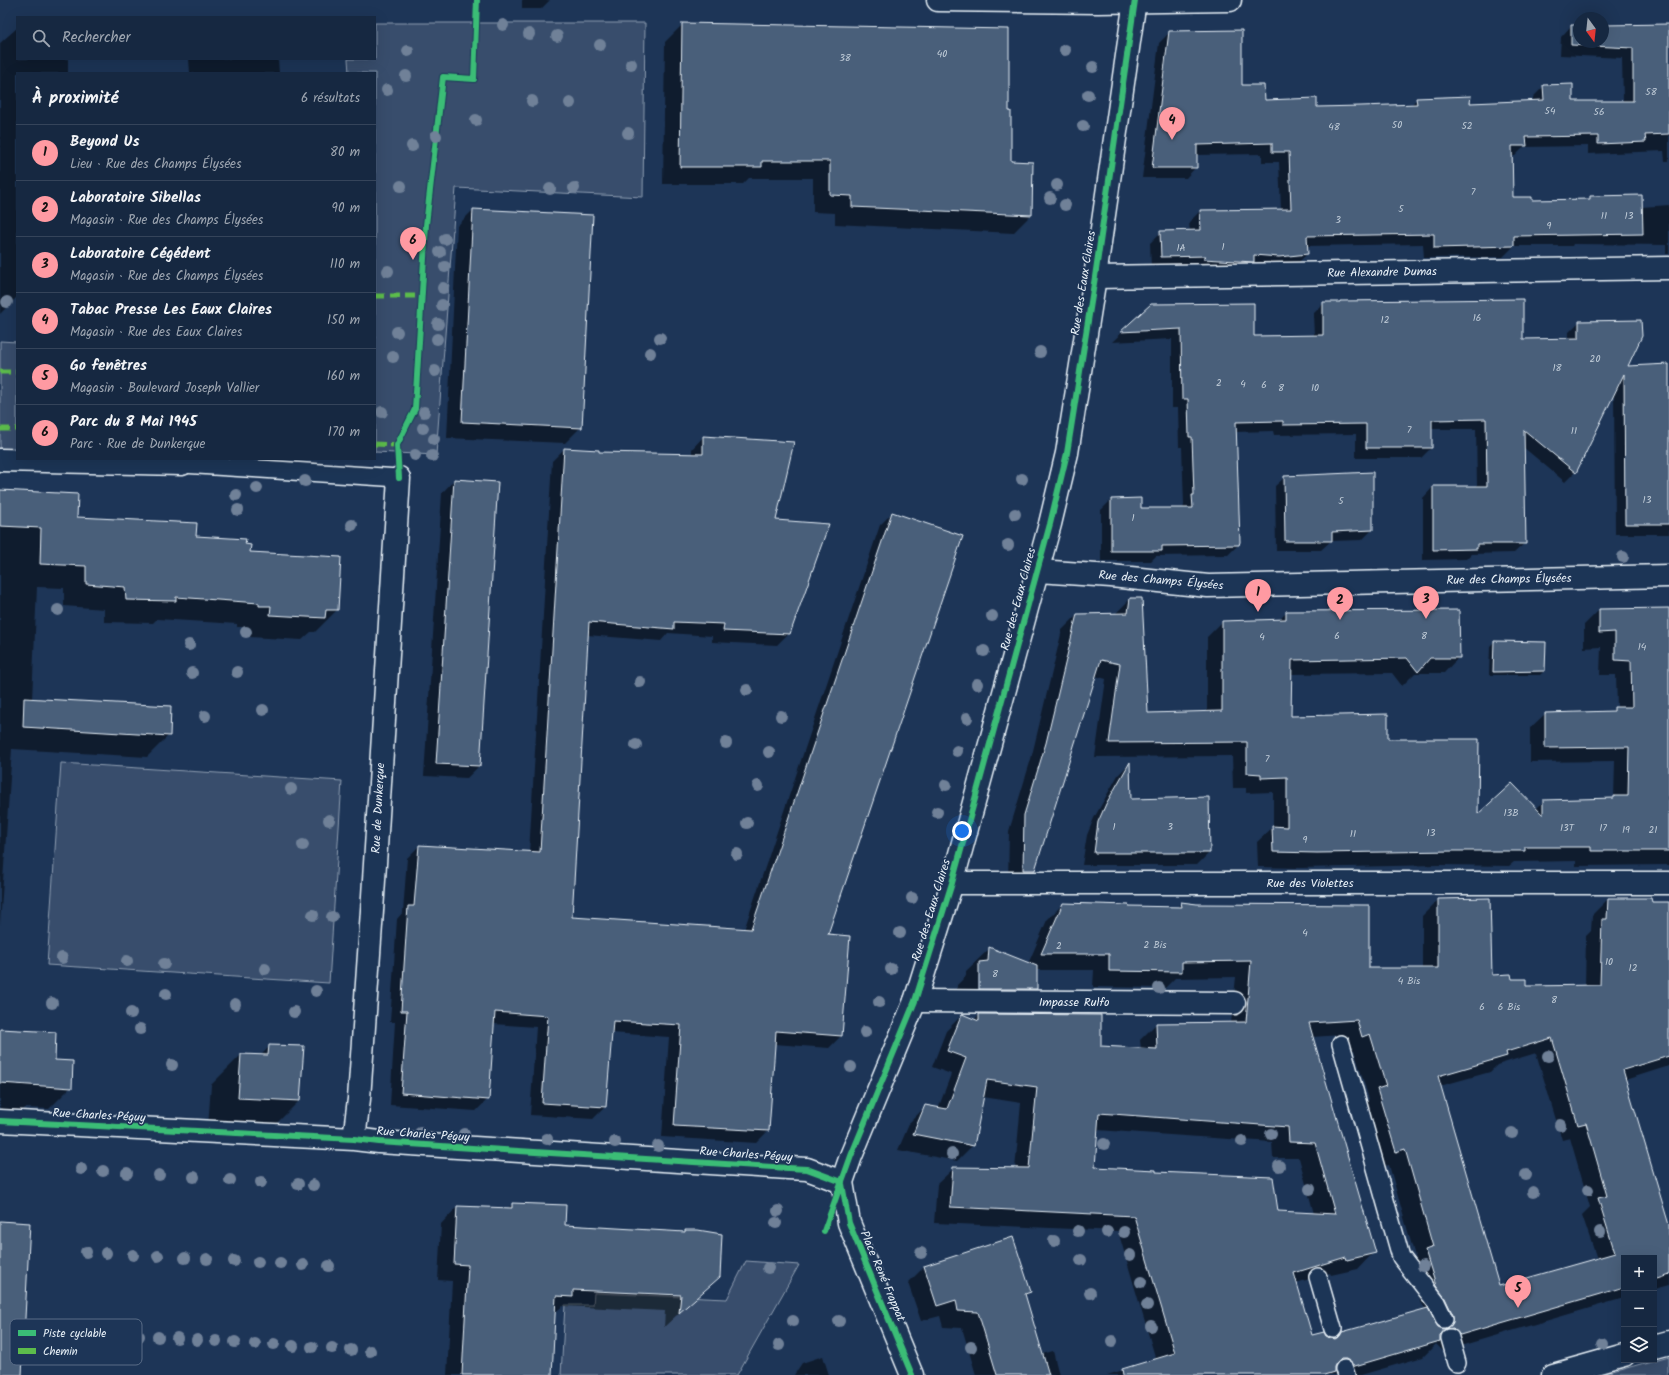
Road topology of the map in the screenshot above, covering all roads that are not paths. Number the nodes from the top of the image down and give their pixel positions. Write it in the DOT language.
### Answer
graph roads {
  1 [pos="938,0"];
  2 [pos="1230,0"];
  3 [pos="1135,1"];
  4 [pos="1669,268"];
  5 [pos="1095,277"];
  6 [pos="0,460"];
  7 [pos="182,464"];
  8 [pos="399,478"];
  9 [pos="1038,571"];
  10 [pos="1669,576"];
  11 [pos="952,883"];
  12 [pos="1669,883"];
  13 [pos="915,1001"];
  14 [pos="1234,1004"];
  15 [pos="1341,1044"];
  16 [pos="0,1121"];
  17 [pos="354,1139"];
  18 [pos="842,1182"];
  19 [pos="1318,1277"];
  20 [pos="1444,1319"];
  21 [pos="1333,1329"];
  22 [pos="1450,1338"];
  23 [pos="1669,1342"];
  24 [pos="1657,1345"];
  25 [pos="1621,1356"];
  26 [pos="1457,1363"];
  27 [pos="912,1375"];
  28 [pos="1553,1375"];
  1 -- 3 [label="street"];
  2 -- 3 [label="street"];
  3 -- 5 [label="street, Rue des Eaux Claires"];
  4 -- 5 [label="street, Rue Alexandre Dumas"];
  5 -- 9 [label="street, Rue des Eaux Claires"];
  6 -- 7 [label="street"];
  7 -- 8 [label="lane"];
  8 -- 17 [label="street, Rue de Dunkerque"];
  9 -- 10 [label="street, Rue des Champs Élysées"];
  9 -- 11 [label="street, Rue des Eaux Claires"];
  11 -- 12 [label="street, Rue des Violettes"];
  11 -- 13 [label="street, Rue des Eaux Claires"];
  13 -- 14 [label="street, Impasse Rulfo"];
  13 -- 18 [label="street, Rue des Eaux Claires"];
  15 -- 20 [label="lane"];
  16 -- 17 [label="street, Rue Charles Péguy"];
  17 -- 18 [label="street, Rue Charles Péguy"];
  18 -- 27 [label="street, Place René Frappat"];
  19 -- 21 [label="lane"];
  22 -- 26 [label="lane"];
  23 -- 24 [label="street"];
  25 -- 28 [label="street"];
}
